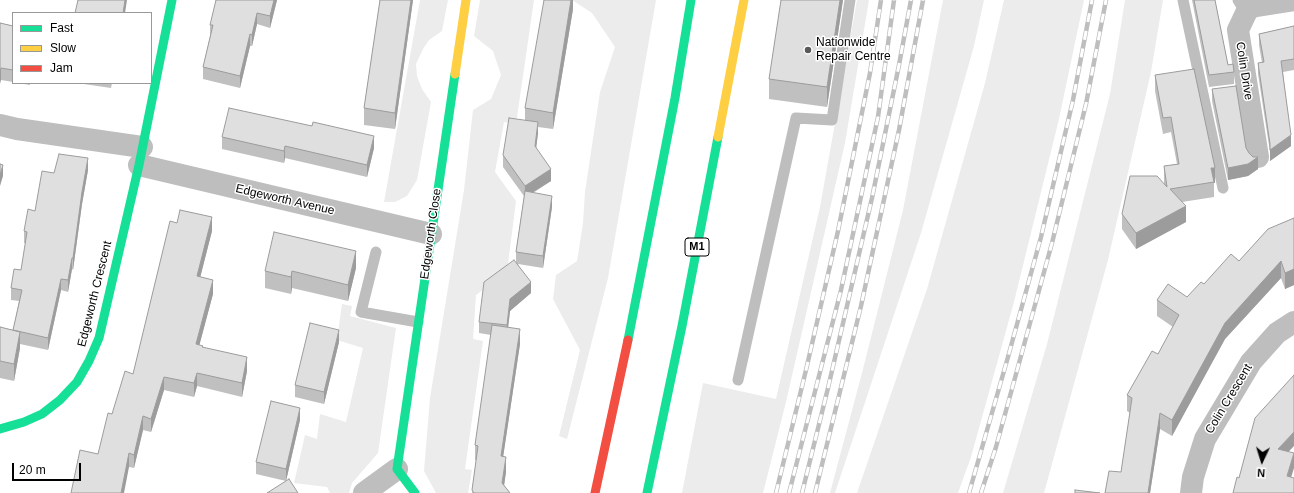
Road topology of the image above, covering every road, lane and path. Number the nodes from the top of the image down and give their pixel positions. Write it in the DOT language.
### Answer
graph roads {
  1 [pos="172,0"];
  2 [pos="466,0"];
  3 [pos="691,0"];
  4 [pos="744,0"];
  5 [pos="850,0"];
  6 [pos="1183,0"];
  7 [pos="1294,0"];
  8 [pos="1242,7"];
  9 [pos="1218,93"];
  10 [pos="1203,95"];
  11 [pos="0,125"];
  12 [pos="141,156"];
  13 [pos="1258,157"];
  14 [pos="1223,188"];
  15 [pos="431,234"];
  16 [pos="376,252"];
  17 [pos="418,322"];
  18 [pos="1294,322"];
  19 [pos="738,380"];
  20 [pos="0,429"];
  21 [pos="398,469"];
  22 [pos="364,493"];
  23 [pos="415,493"];
  24 [pos="595,493"];
  25 [pos="647,493"];
  26 [pos="1191,493"];
  1 -- 12 [label="main road, Edgeworth Crescent"];
  2 -- 15 [label="main road, Edgeworth Close"];
  3 -- 24 [label="main road"];
  4 -- 25 [label="main road, M1"];
  5 -- 19 [label="lane"];
  6 -- 10 [label="lane"];
  7 -- 8 [label="street, Colin Drive"];
  8 -- 13 [label="street, Colin Drive"];
  9 -- 10 [label="lane"];
  10 -- 14 [label="lane"];
  11 -- 12 [label="street, Edgeworth Avenue"];
  12 -- 15 [label="street, Edgeworth Avenue"];
  12 -- 20 [label="main road, Edgeworth Crescent"];
  15 -- 17 [label="main road, Edgeworth Close"];
  16 -- 17 [label="lane"];
  17 -- 21 [label="main road, Edgeworth Close"];
  18 -- 26 [label="street, Colin Crescent"];
  21 -- 22 [label="street"];
  21 -- 23 [label="main road"];
}
